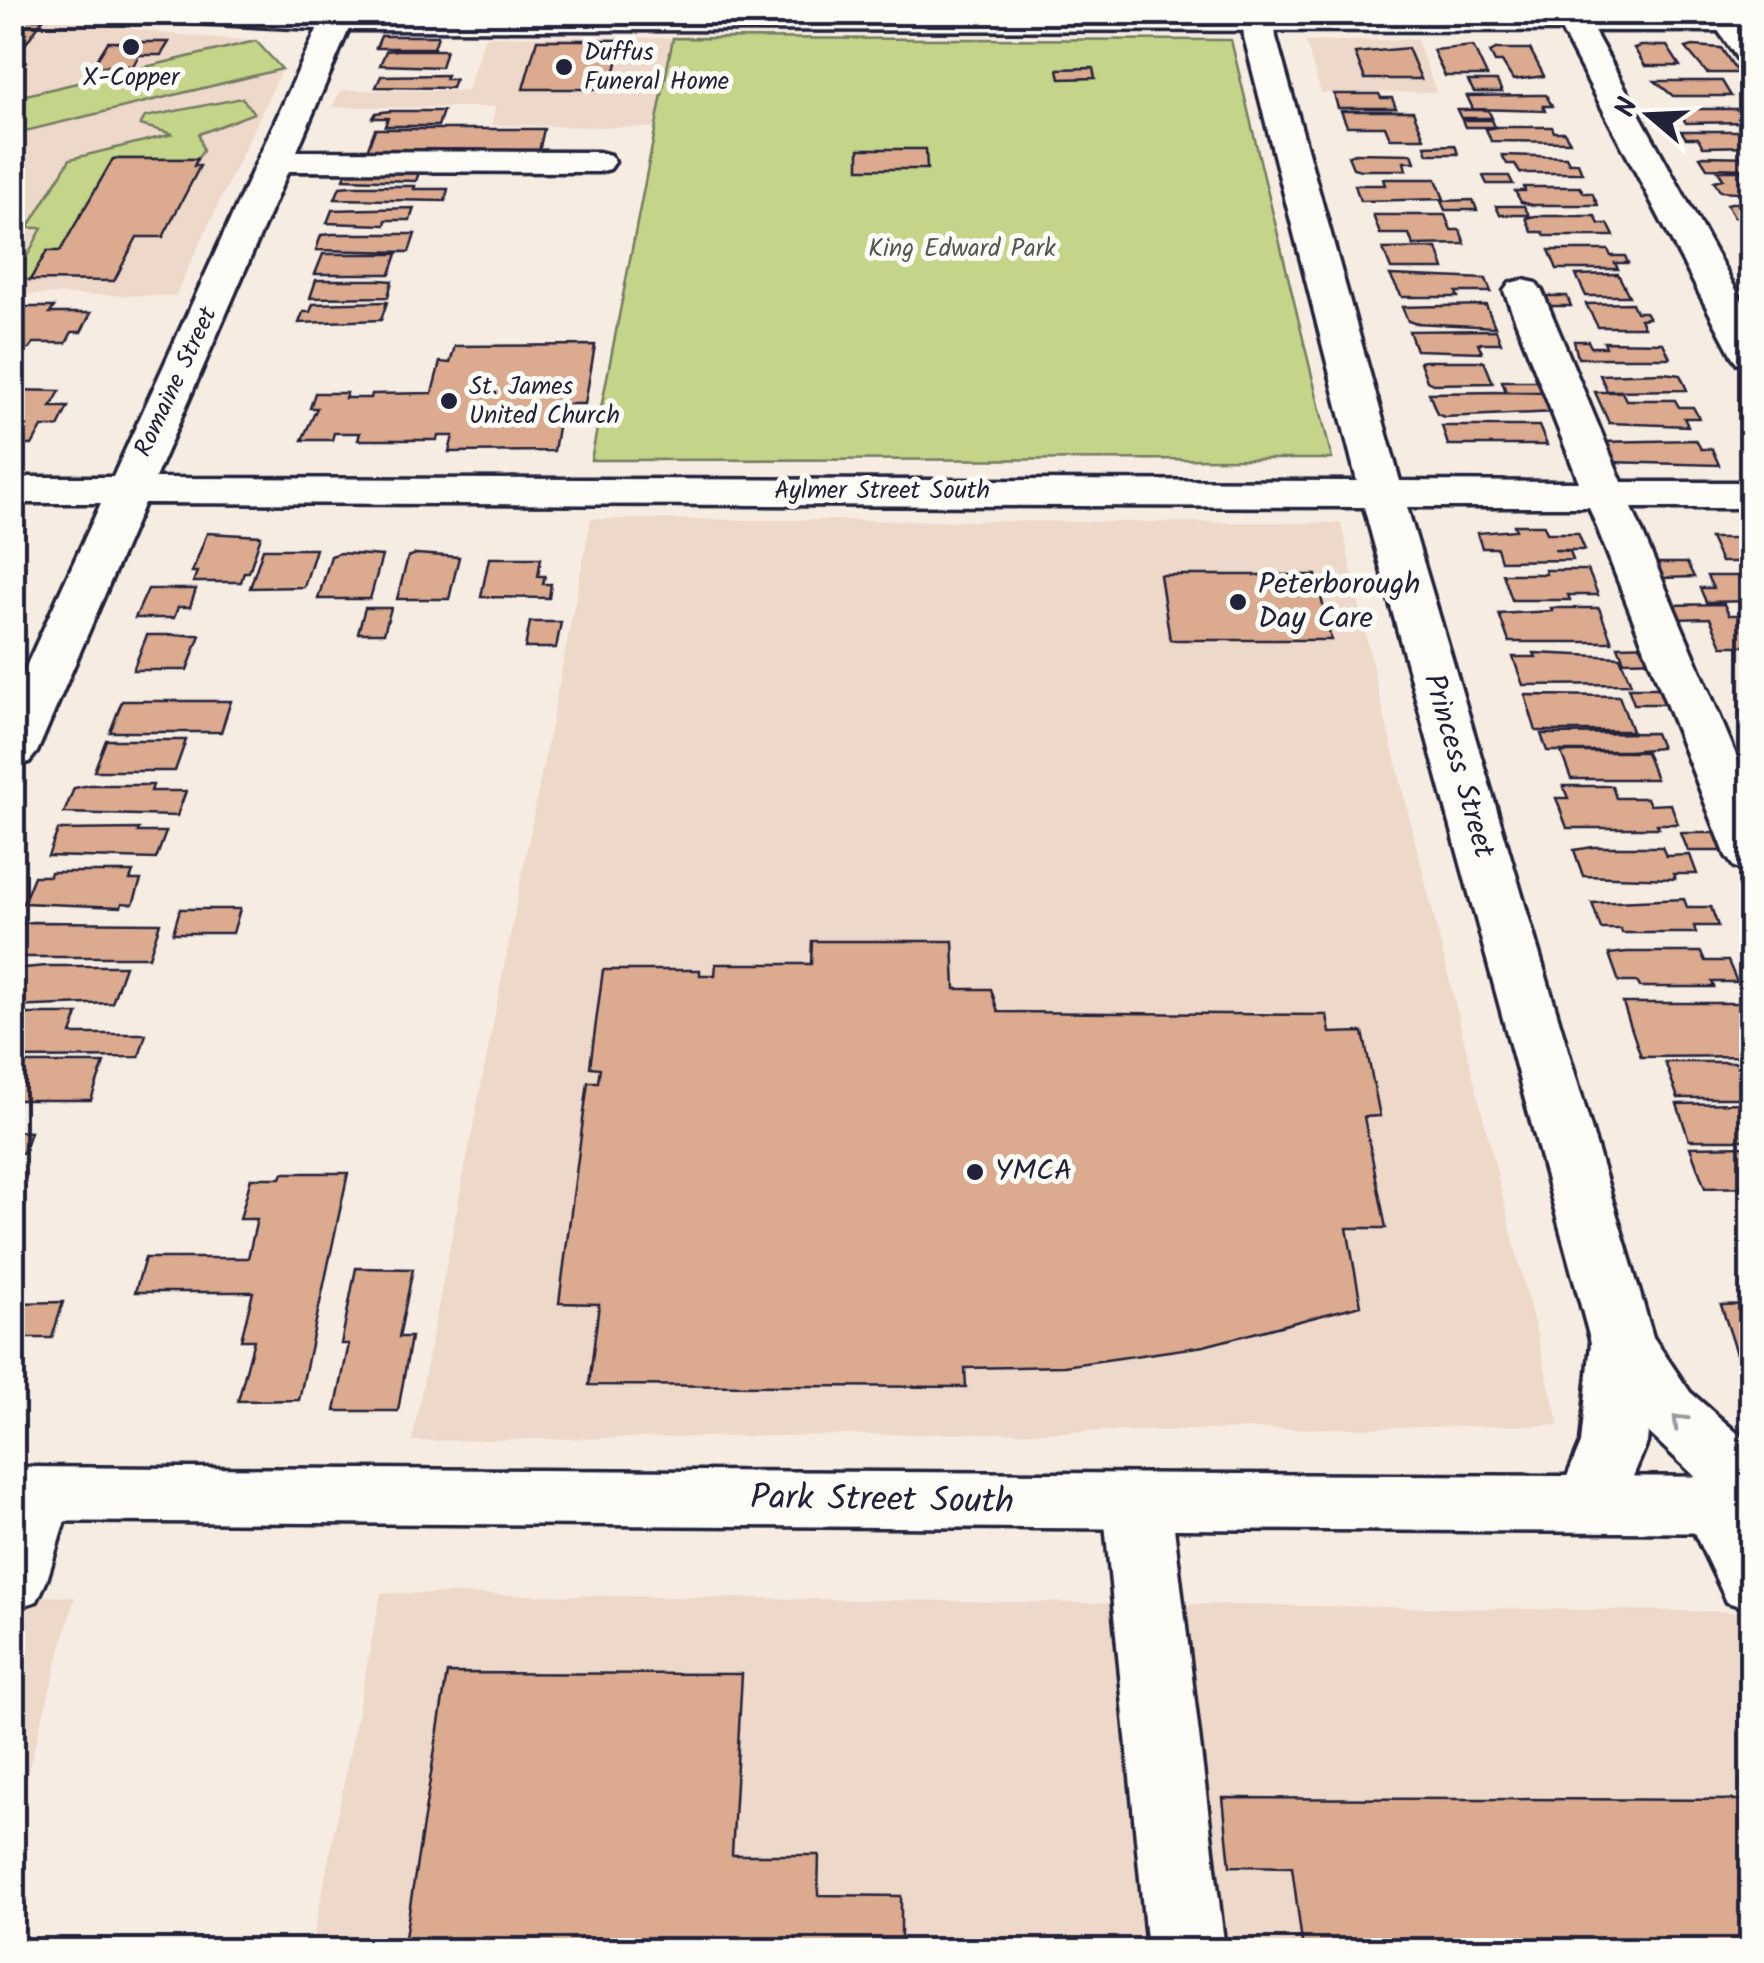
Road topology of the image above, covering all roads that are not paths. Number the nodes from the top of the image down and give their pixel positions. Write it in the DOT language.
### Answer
graph roads {
  1 [pos="151,12"];
  2 [pos="339,17"];
  3 [pos="922,18"];
  4 [pos="1257,18"];
  5 [pos="1740,22"];
  6 [pos="1574,24"];
  7 [pos="1752,57"];
  8 [pos="277,161"];
  9 [pos="598,162"];
  10 [pos="1523,290"];
  11 [pos="1752,356"];
  12 [pos="12,490"];
  13 [pos="128,490"];
  14 [pos="1382,493"];
  15 [pos="1604,494"];
  16 [pos="1752,494"];
  17 [pos="12,752"];
  18 [pos="1752,856"];
  19 [pos="1624,1342"];
  20 [pos="26,1494"];
  21 [pos="1739,1498"];
  22 [pos="1590,1503"];
  23 [pos="1138,1504"];
  24 [pos="12,1580"];
  25 [pos="1752,1581"];
  26 [pos="1186,1950"];
  1 -- 2 [label="street"];
  2 -- 3 [label="street"];
  2 -- 8 [label="street, Romaine Street"];
  3 -- 4 [label="street"];
  4 -- 6 [label="street"];
  4 -- 14 [label="street, Princess Street"];
  5 -- 6 [label="street"];
  5 -- 7 [label="street"];
  6 -- 11 [label="street"];
  8 -- 9 [label="street"];
  8 -- 13 [label="street, Romaine Street"];
  10 -- 15 [label="street"];
  12 -- 13 [label="street, Aylmer Street South"];
  13 -- 14 [label="street, Aylmer Street South"];
  13 -- 17 [label="street, Romaine Street"];
  14 -- 15 [label="street, Aylmer Street South"];
  14 -- 19 [label="street, Princess Street"];
  15 -- 16 [label="street, Aylmer Street South"];
  15 -- 18 [label="street"];
  21 -- 19 [label="street, Princess Street, one-way"];
  19 -- 22 [label="street, Princess Street"];
  20 -- 23 [label="street, Park Street South"];
  20 -- 24 [label="street"];
  21 -- 22 [label="street, Park Street South"];
  21 -- 25 [label="street"];
  22 -- 23 [label="street, Park Street South"];
  23 -- 26 [label="street"];
}
